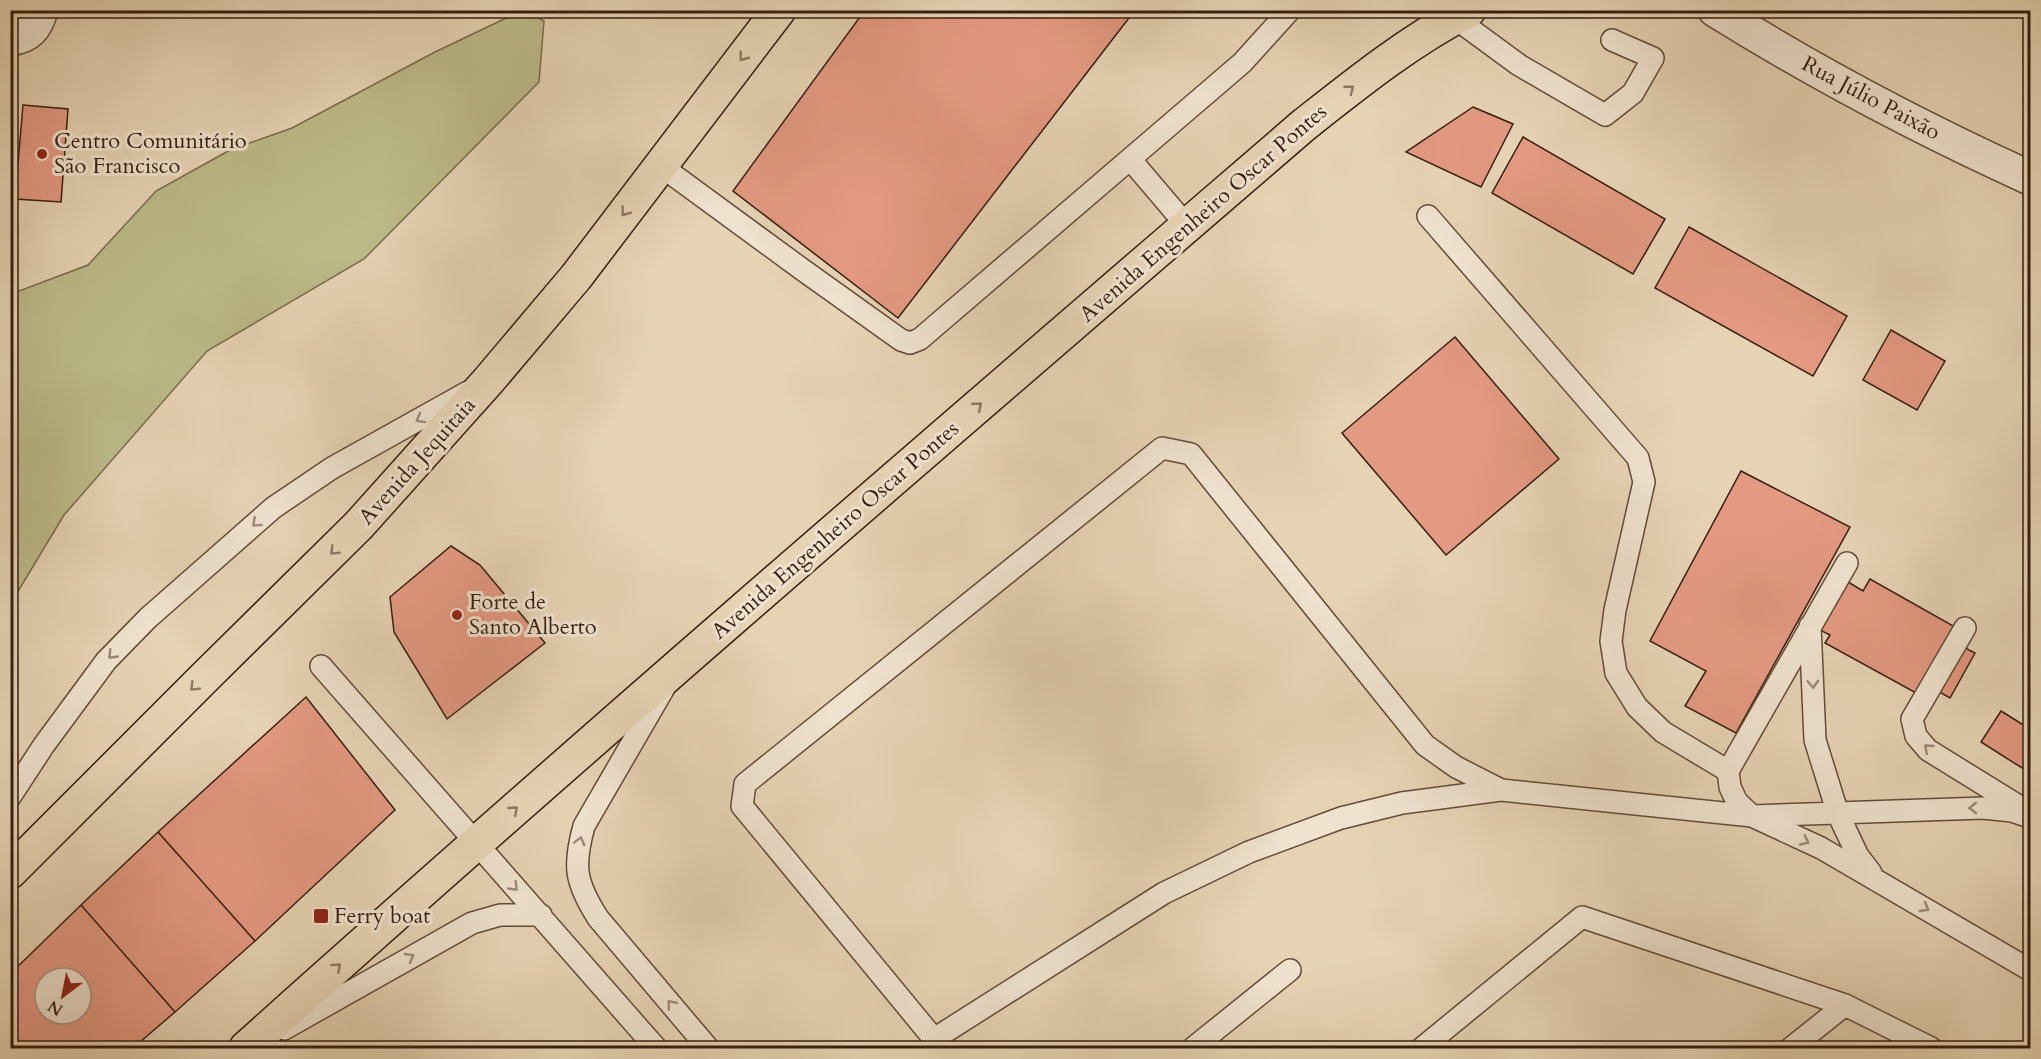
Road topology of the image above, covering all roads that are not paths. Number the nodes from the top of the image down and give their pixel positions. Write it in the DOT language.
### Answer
graph roads {
  1 [pos="41,10"];
  2 [pos="779,10"];
  3 [pos="1290,10"];
  4 [pos="1715,10"];
  5 [pos="1453,16"];
  6 [pos="10,39"];
  7 [pos="1612,40"];
  8 [pos="1130,159"];
  9 [pos="661,166"];
  10 [pos="2031,178"];
  11 [pos="1428,216"];
  12 [pos="1187,226"];
  13 [pos="489,380"];
  14 [pos="1847,563"];
  15 [pos="1810,626"];
  16 [pos="1965,628"];
  17 [pos="321,666"];
  18 [pos="678,666"];
  19 [pos="1728,771"];
  20 [pos="1501,790"];
  21 [pos="10,796"];
  22 [pos="1838,814"];
  23 [pos="2031,815"];
  24 [pos="1752,816"];
  25 [pos="475,843"];
  26 [pos="10,872"];
  27 [pos="1874,879"];
  28 [pos="541,915"];
  29 [pos="1290,970"];
  30 [pos="2031,970"];
  31 [pos="1845,1005"];
  32 [pos="248,1048"];
  33 [pos="656,1048"];
  34 [pos="708,1048"];
  35 [pos="1193,1048"];
  36 [pos="1422,1048"];
  37 [pos="1791,1048"];
  38 [pos="1931,1048"];
  1 -- 6 [label="street"];
  2 -- 9 [label="main road, Avenida Jequitaia, one-way"];
  3 -- 8 [label="lane"];
  4 -- 10 [label="street, Rua Júlio Paixão"];
  5 -- 7 [label="lane"];
  12 -- 5 [label="main road, Avenida Engenheiro Oscar Pontes, one-way"];
  8 -- 9 [label="lane"];
  8 -- 12 [label="lane"];
  9 -- 13 [label="main road, Avenida Jequitaia, one-way"];
  11 -- 19 [label="lane"];
  18 -- 12 [label="main road, Avenida Engenheiro Oscar Pontes, one-way"];
  13 -- 21 [label="lane, one-way"];
  13 -- 26 [label="main road, Avenida Jequitaia, one-way"];
  14 -- 15 [label="lane"];
  15 -- 19 [label="lane"];
  15 -- 22 [label="lane, one-way"];
  23 -- 16 [label="lane, one-way"];
  17 -- 25 [label="lane"];
  25 -- 18 [label="main road, Avenida Engenheiro Oscar Pontes, one-way"];
  34 -- 18 [label="lane, one-way"];
  19 -- 24 [label="lane"];
  20 -- 20 [label="lane"];
  20 -- 24 [label="lane"];
  23 -- 22 [label="lane, one-way"];
  22 -- 24 [label="lane"];
  22 -- 27 [label="lane"];
  24 -- 27 [label="lane, one-way"];
  25 -- 28 [label="lane, one-way"];
  32 -- 25 [label="main road, Avenida Engenheiro Oscar Pontes, one-way"];
  27 -- 30 [label="lane, one-way"];
  32 -- 28 [label="lane, one-way"];
  28 -- 33 [label="lane"];
  29 -- 35 [label="lane"];
  31 -- 36 [label="lane"];
  31 -- 37 [label="lane"];
  31 -- 38 [label="lane"];
}
